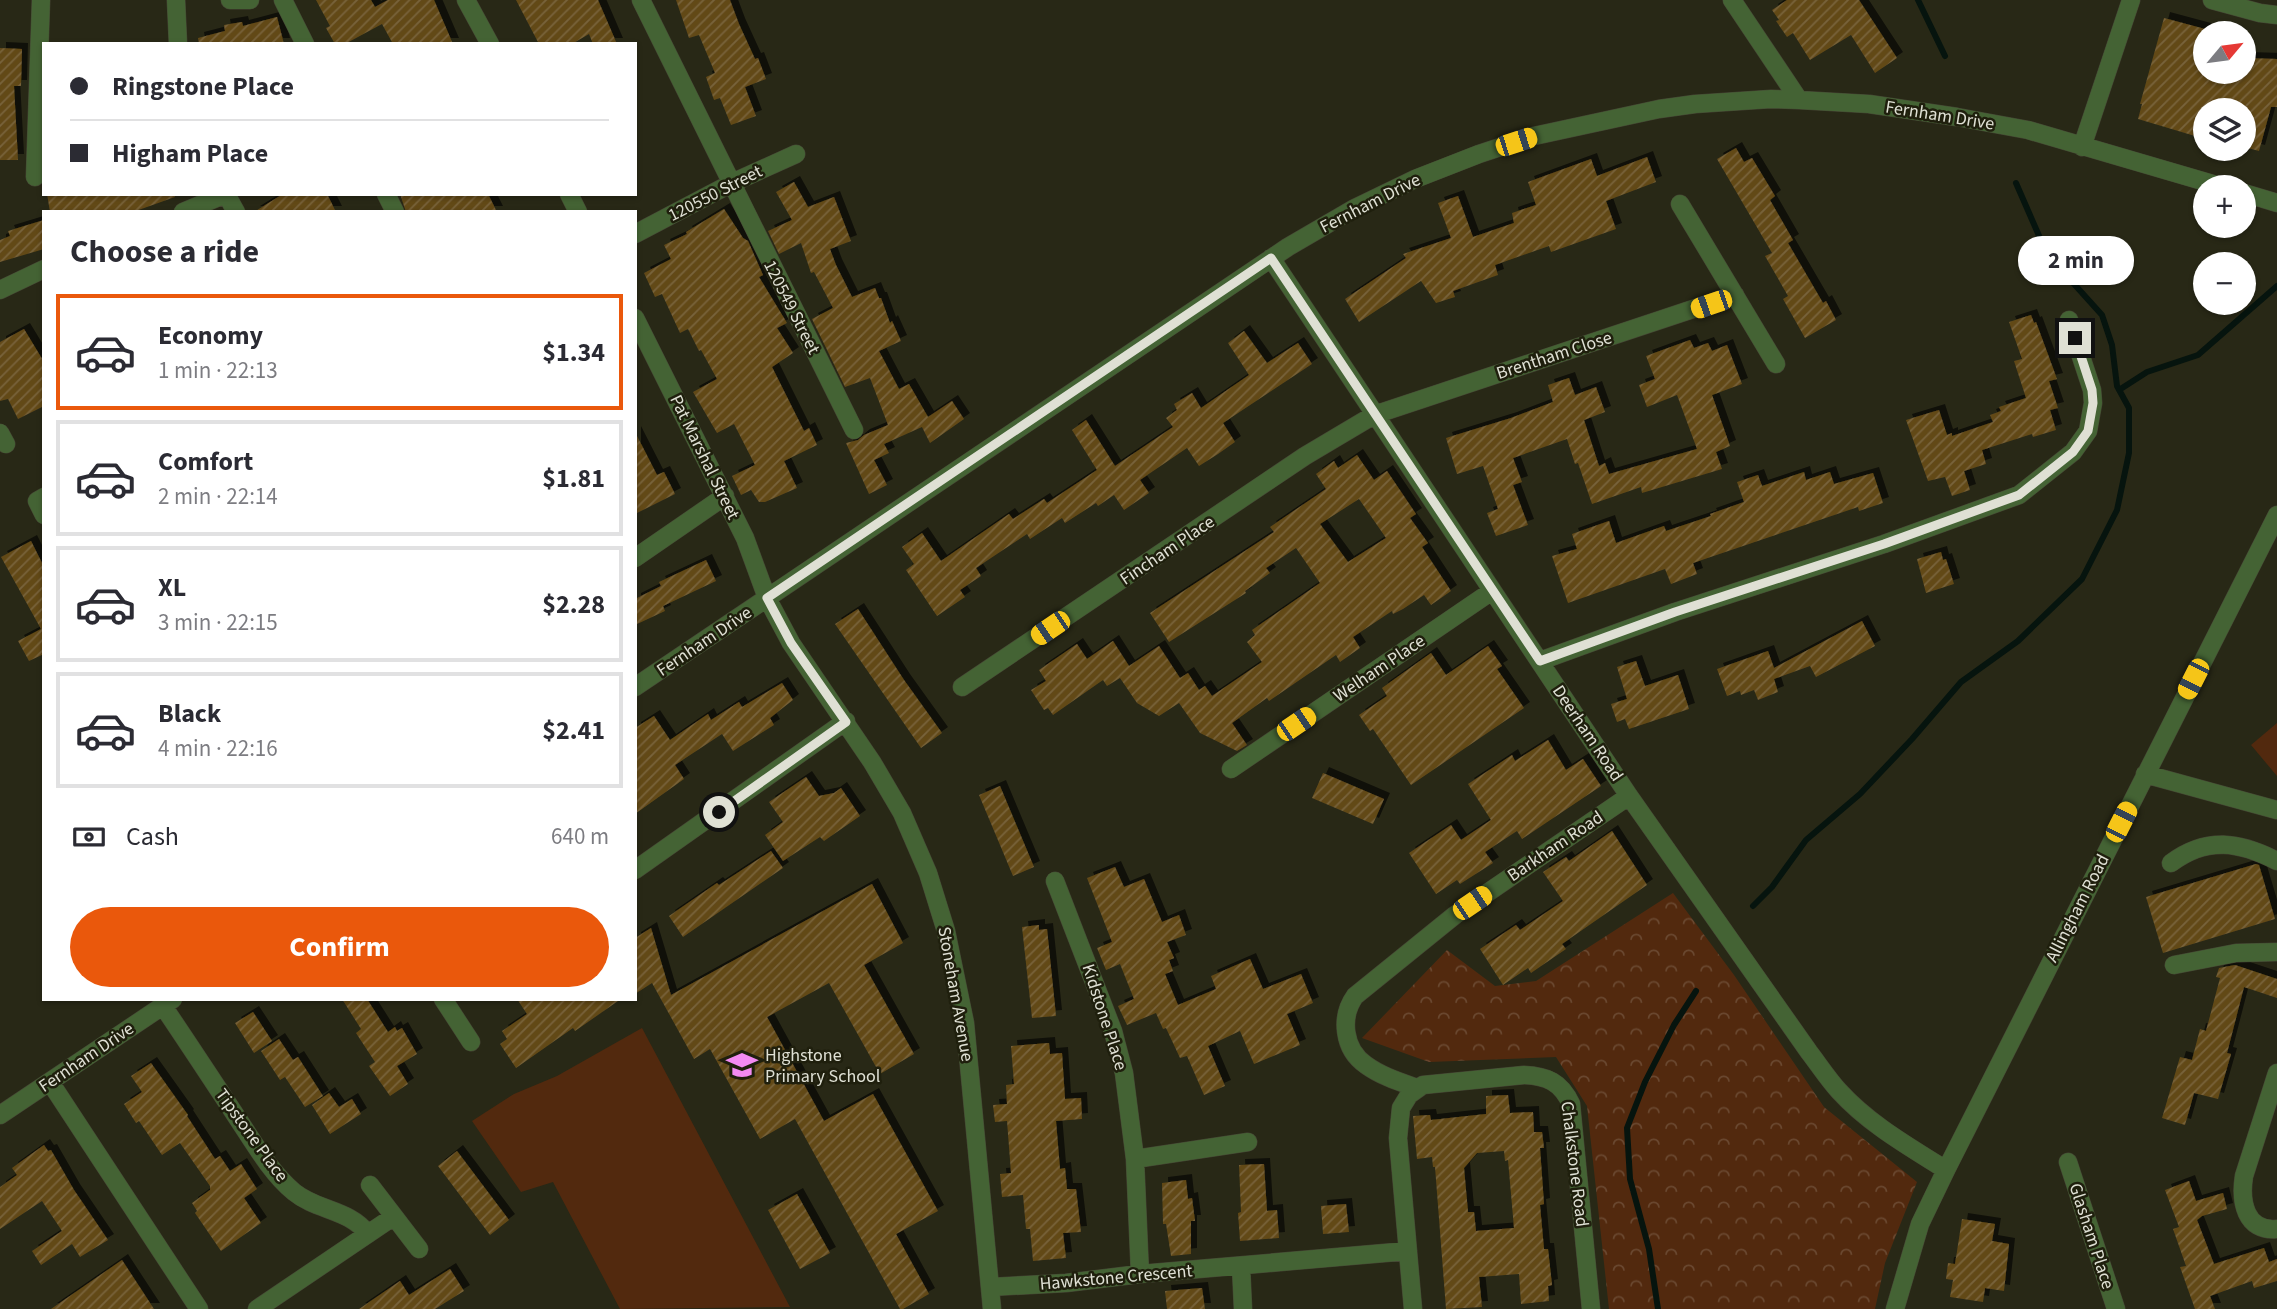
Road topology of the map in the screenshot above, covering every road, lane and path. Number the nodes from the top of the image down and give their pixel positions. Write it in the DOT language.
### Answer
graph roads {
  1 [pos="41,0"];
  2 [pos="176,0"];
  3 [pos="230,0"];
  4 [pos="250,0"];
  5 [pos="283,0"];
  6 [pos="466,0"];
  7 [pos="640,0"];
  8 [pos="1732,0"];
  9 [pos="2131,0"];
  10 [pos="2212,0"];
  11 [pos="2277,15"];
  12 [pos="178,42"];
  13 [pos="304,42"];
  14 [pos="489,42"];
  15 [pos="1798,100"];
  16 [pos="2082,147"];
  17 [pos="796,155"];
  18 [pos="35,177"];
  19 [pos="2193,178"];
  20 [pos="732,183"];
  21 [pos="221,196"];
  22 [pos="2256,197"];
  23 [pos="2277,203"];
  24 [pos="1680,204"];
  25 [pos="188,210"];
  26 [pos="637,233"];
  27 [pos="1271,258"];
  28 [pos="42,270"];
  29 [pos="0,290"];
  30 [pos="1735,295"];
  31 [pos="2069,320"];
  32 [pos="637,322"];
  33 [pos="1776,363"];
  34 [pos="1374,415"];
  35 [pos="853,430"];
  36 [pos="725,496"];
  37 [pos="2277,514"];
  38 [pos="2269,550"];
  39 [pos="637,557"];
  40 [pos="1492,591"];
  41 [pos="767,598"];
  42 [pos="1540,661"];
  43 [pos="637,686"];
  44 [pos="962,687"];
  45 [pos="846,722"];
  46 [pos="1231,769"];
  47 [pos="2145,774"];
  48 [pos="1629,796"];
  49 [pos="2277,810"];
  50 [pos="2277,861"];
  51 [pos="2171,863"];
  52 [pos="637,869"];
  53 [pos="1055,881"];
  54 [pos="2277,952"];
  55 [pos="2174,965"];
  56 [pos="444,1001"];
  57 [pos="168,1003"];
  58 [pos="471,1042"];
  59 [pos="2277,1073"];
  60 [pos="50,1082"];
  61 [pos="1417,1088"];
  62 [pos="0,1115"];
  63 [pos="1248,1142"];
  64 [pos="1135,1158"];
  65 [pos="2068,1162"];
  66 [pos="1945,1170"];
  67 [pos="370,1185"];
  68 [pos="393,1217"];
  69 [pos="2277,1229"];
  70 [pos="368,1234"];
  71 [pos="419,1249"];
  72 [pos="1408,1251"];
  73 [pos="1241,1266"];
  74 [pos="1140,1273"];
  75 [pos="990,1287"];
  76 [pos="195,1308"];
  77 [pos="257,1309"];
  78 [pos="992,1309"];
  79 [pos="1243,1309"];
  80 [pos="1413,1309"];
  81 [pos="1591,1309"];
  82 [pos="1895,1309"];
  83 [pos="2116,1309"];
  1 -- 18 [label="street"];
  2 -- 12 [label="street"];
  3 -- 4 [label="street"];
  5 -- 13 [label="street"];
  6 -- 14 [label="street"];
  7 -- 20 [label="street, 120549 Street"];
  8 -- 15 [label="street"];
  9 -- 16 [label="street"];
  10 -- 11 [label="street"];
  15 -- 16 [label="street, Fernham Drive"];
  15 -- 27 [label="street, Fernham Drive"];
  16 -- 19 [label="street, Fernham Drive"];
  17 -- 20 [label="street, 120550 Street"];
  20 -- 26 [label="street, 120550 Street"];
  20 -- 35 [label="street, 120549 Street"];
  21 -- 25 [label="street"];
  22 -- 23 [label="street"];
  24 -- 30 [label="street"];
  27 -- 34 [label="street, Deerham Road"];
  27 -- 41 [label="street, Fernham Drive"];
  28 -- 29 [label="street"];
  30 -- 33 [label="street"];
  30 -- 34 [label="street, Brentham Close"];
  31 -- 42 [label="street"];
  32 -- 36 [label="street, Pat Marshal Street"];
  34 -- 40 [label="street, Deerham Road"];
  34 -- 44 [label="street, Fincham Place"];
  36 -- 39 [label="street"];
  36 -- 41 [label="street, Pat Marshal Street"];
  37 -- 38 [label="street, Allingham Road"];
  38 -- 47 [label="street, Allingham Road"];
  40 -- 42 [label="street, Deerham Road"];
  40 -- 46 [label="street, Welham Place"];
  41 -- 43 [label="street, Fernham Drive"];
  41 -- 45 [label="street, Stoneham Avenue"];
  42 -- 48 [label="street, Deerham Road"];
  45 -- 52 [label="street"];
  45 -- 75 [label="street, Stoneham Avenue"];
  47 -- 49 [label="street"];
  47 -- 66 [label="street, Allingham Road"];
  48 -- 61 [label="street, Barkham Road"];
  48 -- 66 [label="street, Deerham Road"];
  50 -- 51 [label="street"];
  53 -- 64 [label="street, Kidstone Place"];
  54 -- 55 [label="street"];
  56 -- 58 [label="street"];
  57 -- 60 [label="street, Fernham Drive"];
  57 -- 70 [label="street, Tipstone Place"];
  59 -- 69 [label="street"];
  60 -- 62 [label="street, Fernham Drive"];
  60 -- 76 [label="street"];
  61 -- 72 [label="street"];
  61 -- 81 [label="street, Chalkstone Road"];
  63 -- 64 [label="street"];
  64 -- 74 [label="street, Kidstone Place"];
  65 -- 83 [label="street, Glasham Place"];
  66 -- 82 [label="street, Allingham Road"];
  67 -- 68 [label="street"];
  68 -- 70 [label="street"];
  68 -- 71 [label="street"];
  70 -- 77 [label="street"];
  72 -- 73 [label="street, Hawkstone Crescent"];
  72 -- 80 [label="street"];
  73 -- 74 [label="street, Hawkstone Crescent"];
  73 -- 79 [label="street"];
  74 -- 75 [label="street, Hawkstone Crescent"];
  75 -- 78 [label="street, Stoneham Avenue"];
}
